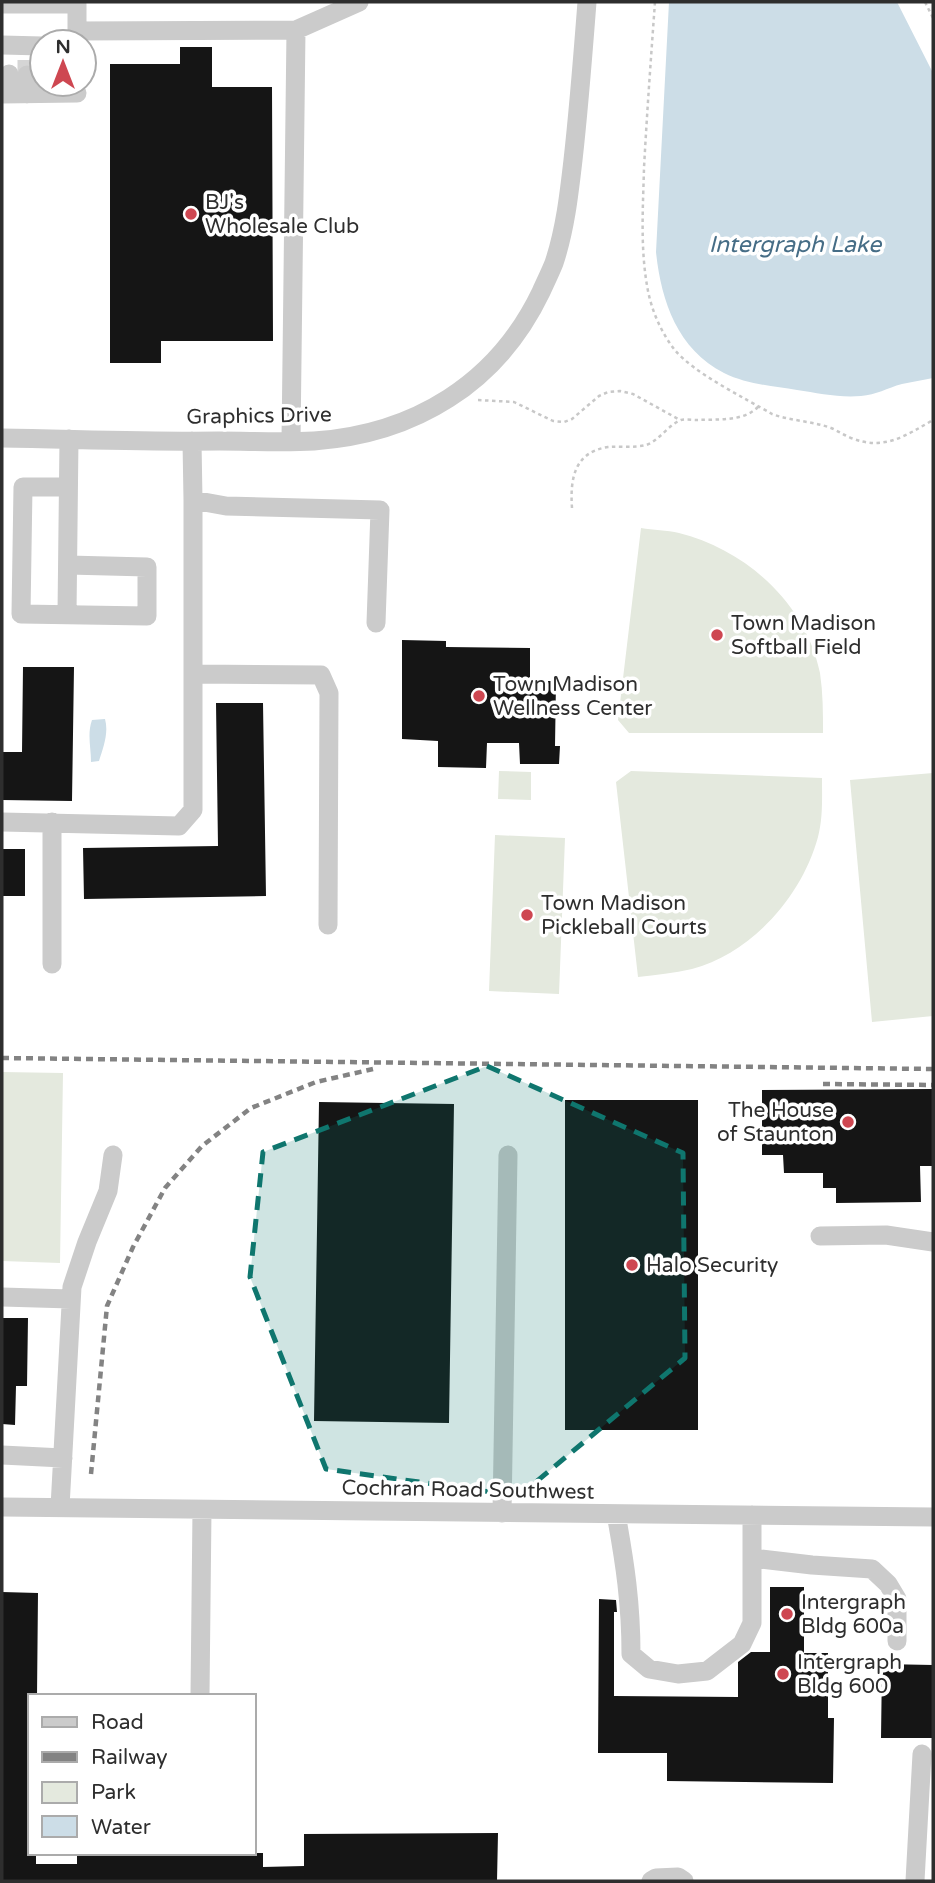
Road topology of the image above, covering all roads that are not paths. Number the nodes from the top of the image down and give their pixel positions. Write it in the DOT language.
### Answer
graph roads {
  1 [pos="359,2"];
  2 [pos="587,2"];
  3 [pos="2,4"];
  4 [pos="77,28"];
  5 [pos="296,30"];
  6 [pos="98,35"];
  7 [pos="2,438"];
  8 [pos="69,439"];
  9 [pos="192,442"];
  10 [pos="291,442"];
  11 [pos="68,487"];
  12 [pos="193,500"];
  13 [pos="68,565"];
  14 [pos="67,614"];
  15 [pos="376,622"];
  16 [pos="194,674"];
  17 [pos="2,822"];
  18 [pos="52,822"];
  19 [pos="328,925"];
  20 [pos="52,964"];
  21 [pos="113,1155"];
  22 [pos="508,1155"];
  23 [pos="820,1236"];
  24 [pos="933,1242"];
  25 [pos="2,1297"];
  26 [pos="71,1299"];
  27 [pos="2,1455"];
  28 [pos="63,1458"];
  29 [pos="2,1507"];
  30 [pos="60,1507"];
  31 [pos="202,1510"];
  32 [pos="502,1513"];
  33 [pos="616,1514"];
  34 [pos="752,1515"];
  35 [pos="933,1517"];
  36 [pos="752,1558"];
  37 [pos="897,1641"];
  38 [pos="200,1694"];
  39 [pos="922,1754"];
  40 [pos="651,1881"];
  41 [pos="684,1881"];
  42 [pos="915,1881"];
  1 -- 5 [label="street"];
  2 -- 10 [label="street, Graphics Drive"];
  3 -- 4 [label="street"];
  5 -- 6 [label="street"];
  5 -- 10 [label="street"];
  7 -- 8 [label="street, Graphics Drive"];
  8 -- 9 [label="street, Graphics Drive"];
  8 -- 11 [label="street"];
  9 -- 10 [label="street, Graphics Drive"];
  9 -- 12 [label="street"];
  11 -- 13 [label="street"];
  11 -- 14 [label="street"];
  12 -- 15 [label="street"];
  12 -- 16 [label="street"];
  13 -- 14 [label="street"];
  13 -- 14 [label="street"];
  16 -- 18 [label="street"];
  16 -- 19 [label="street"];
  17 -- 18 [label="street"];
  18 -- 20 [label="street"];
  21 -- 26 [label="street"];
  22 -- 32 [label="street"];
  23 -- 24 [label="street"];
  25 -- 26 [label="street"];
  26 -- 28 [label="street"];
  27 -- 28 [label="street"];
  28 -- 30 [label="street"];
  29 -- 30 [label="street, Cochran Road Southwest"];
  30 -- 31 [label="street, Cochran Road Southwest"];
  31 -- 32 [label="street, Cochran Road Southwest"];
  31 -- 38 [label="street"];
  32 -- 33 [label="street, Cochran Road Southwest"];
  33 -- 34 [label="street, Cochran Road Southwest"];
  33 -- 36 [label="street"];
  34 -- 35 [label="street, Cochran Road Southwest"];
  34 -- 36 [label="street"];
  36 -- 37 [label="street"];
  39 -- 42 [label="street"];
  40 -- 41 [label="street"];
}
